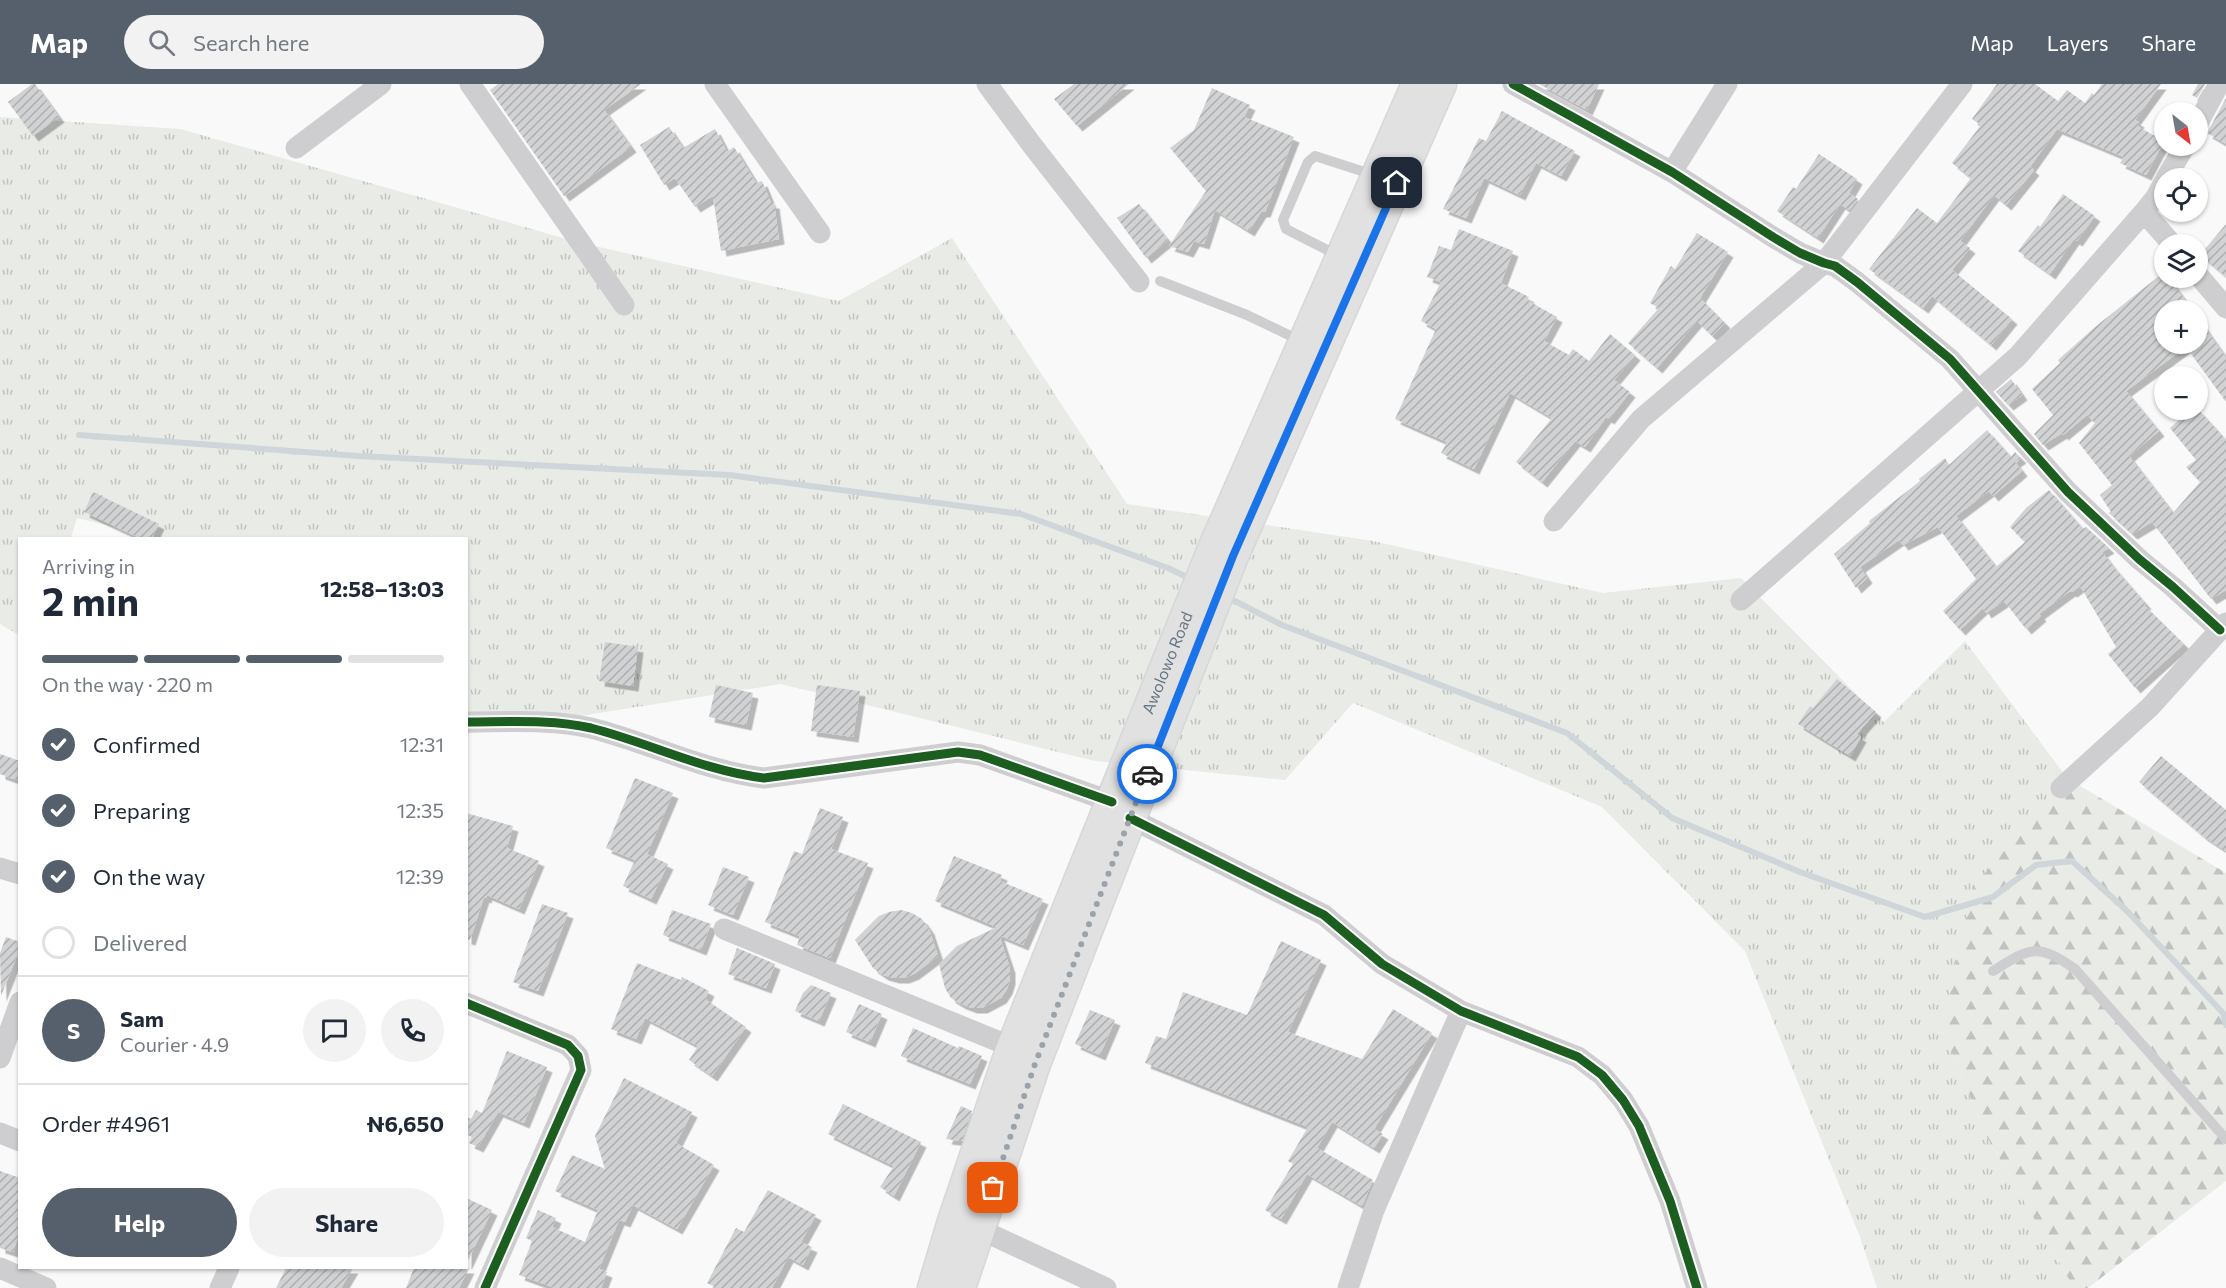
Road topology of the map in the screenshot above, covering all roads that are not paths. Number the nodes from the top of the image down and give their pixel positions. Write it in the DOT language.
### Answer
graph roads {
  1 [pos="381,84"];
  2 [pos="470,84"];
  3 [pos="715,84"];
  4 [pos="987,84"];
  5 [pos="1417,84"];
  6 [pos="1440,84"];
  7 [pos="1513,84"];
  8 [pos="1727,84"];
  9 [pos="1962,84"];
  10 [pos="2219,84"];
  11 [pos="2208,104"];
  12 [pos="296,148"];
  13 [pos="1672,172"];
  14 [pos="1377,176"];
  15 [pos="2154,200"];
  16 [pos="2144,212"];
  17 [pos="820,233"];
  18 [pos="2163,234"];
  19 [pos="1352,260"];
  20 [pos="1824,263"];
  21 [pos="1160,281"];
  22 [pos="1138,282"];
  23 [pos="2208,286"];
  24 [pos="624,305"];
  25 [pos="2226,308"];
  26 [pos="1304,342"];
  27 [pos="1978,392"];
  28 [pos="1554,521"];
  29 [pos="1223,552"];
  30 [pos="1741,600"];
  31 [pos="2223,627"];
  32 [pos="468,722"];
  33 [pos="2061,788"];
  34 [pos="1121,810"];
  35 [pos="0,868"];
  36 [pos="18,873"];
  37 [pos="724,928"];
  38 [pos="1993,971"];
  39 [pos="468,1004"];
  40 [pos="18,1008"];
  41 [pos="1461,1011"];
  42 [pos="1012,1047"];
  43 [pos="0,1058"];
  44 [pos="0,1133"];
  45 [pos="2226,1139"];
  46 [pos="18,1140"];
  47 [pos="979,1229"];
  48 [pos="0,1268"];
  49 [pos="229,1269"];
  50 [pos="45,1288"];
  51 [pos="220,1288"];
  52 [pos="485,1288"];
  53 [pos="933,1288"];
  54 [pos="960,1288"];
  55 [pos="1106,1288"];
  56 [pos="1348,1288"];
  57 [pos="1697,1288"];
  1 -- 12 [label="street"];
  2 -- 24 [label="street"];
  3 -- 17 [label="street"];
  4 -- 22 [label="street"];
  5 -- 14 [label="main road, Awolowo Road"];
  6 -- 19 [label="main road, Awolowo Road"];
  7 -- 13 [label="street"];
  8 -- 13 [label="street"];
  9 -- 20 [label="street"];
  10 -- 11 [label="street"];
  13 -- 20 [label="street"];
  14 -- 19 [label="main road, Awolowo Road"];
  14 -- 19 [label="lane"];
  15 -- 16 [label="street"];
  16 -- 18 [label="street"];
  16 -- 27 [label="street"];
  19 -- 26 [label="main road, Awolowo Road"];
  19 -- 29 [label="main road, Awolowo Road"];
  20 -- 27 [label="street"];
  20 -- 28 [label="street"];
  21 -- 26 [label="lane"];
  23 -- 25 [label="street"];
  26 -- 29 [label="main road, Awolowo Road"];
  27 -- 30 [label="street"];
  27 -- 31 [label="street"];
  29 -- 34 [label="main road, Awolowo Road"];
  31 -- 33 [label="street"];
  32 -- 34 [label="street"];
  34 -- 41 [label="street"];
  34 -- 42 [label="main road, Awolowo Road"];
  34 -- 47 [label="main road, Awolowo Road"];
  35 -- 36 [label="street"];
  37 -- 42 [label="street"];
  38 -- 45 [label="lane"];
  39 -- 52 [label="street"];
  40 -- 43 [label="street"];
  41 -- 56 [label="street"];
  41 -- 57 [label="street"];
  42 -- 53 [label="main road, Awolowo Road"];
  44 -- 46 [label="street"];
  47 -- 54 [label="main road, Awolowo Road"];
  47 -- 55 [label="street"];
  48 -- 50 [label="street"];
  49 -- 51 [label="street"];
}
